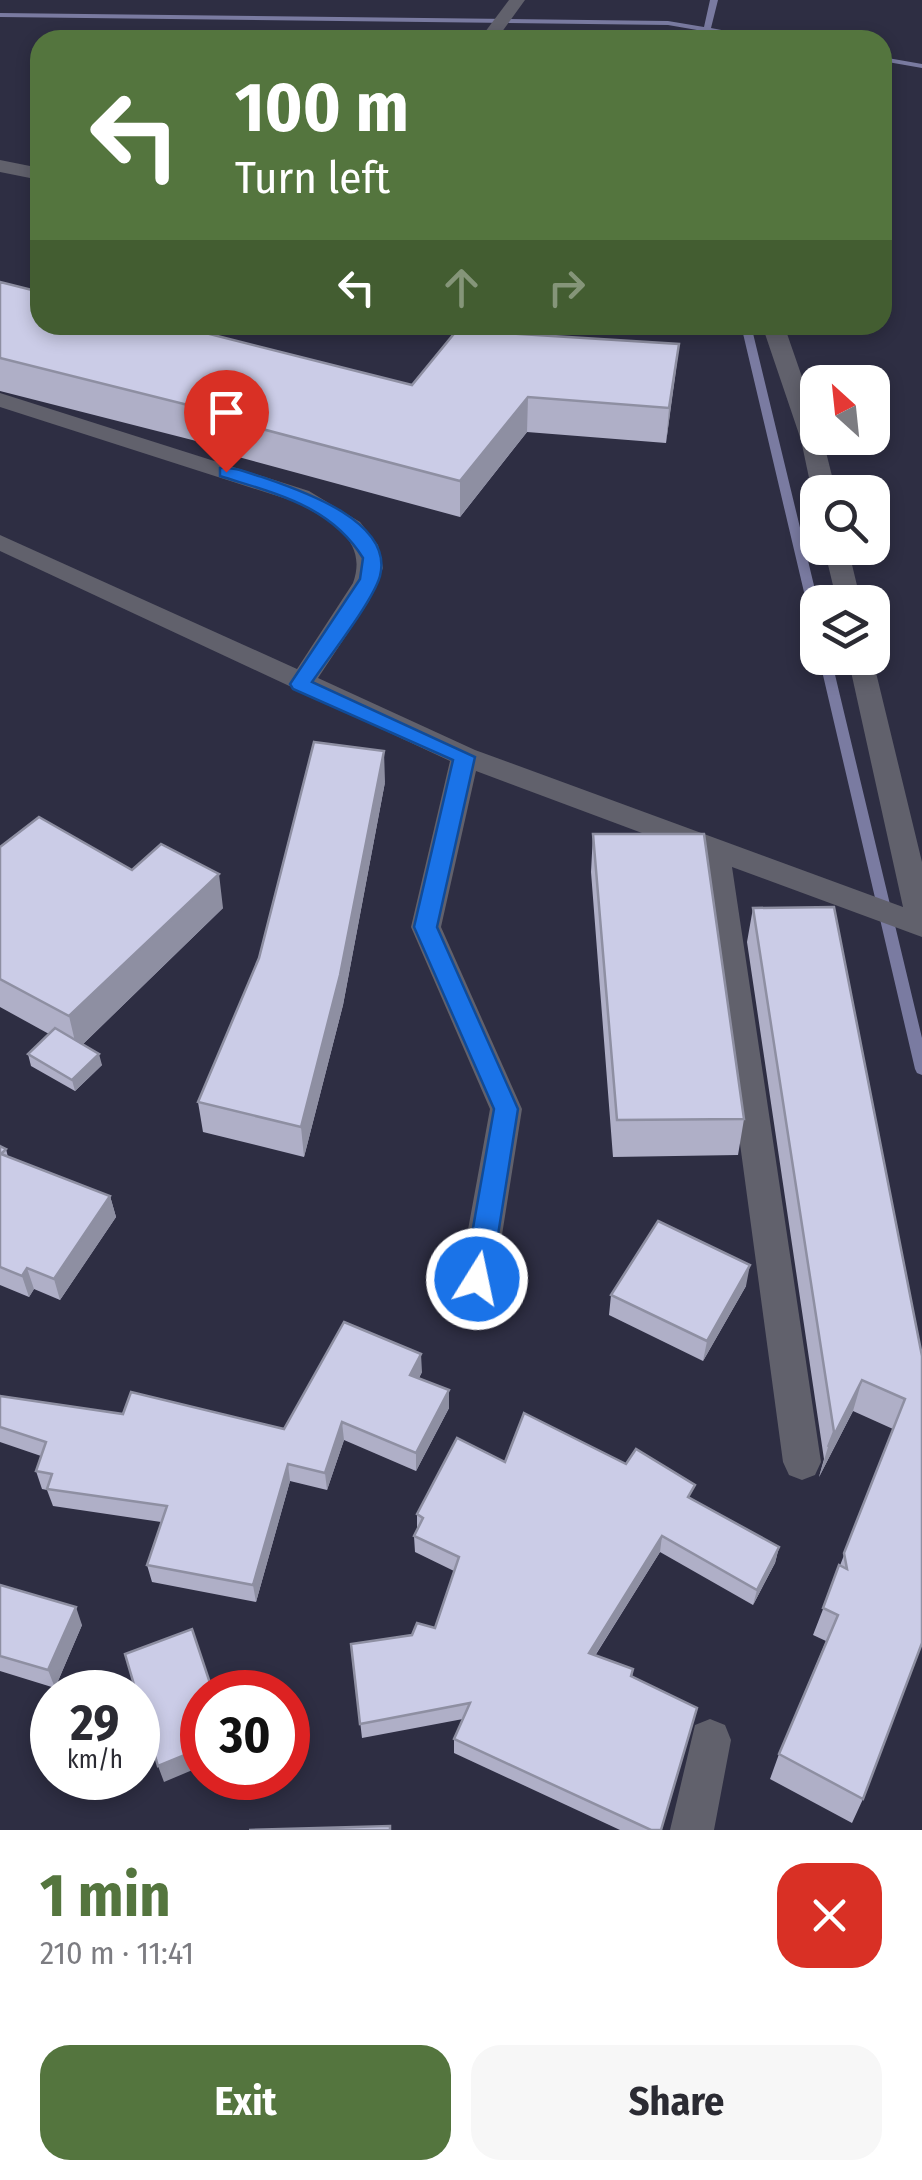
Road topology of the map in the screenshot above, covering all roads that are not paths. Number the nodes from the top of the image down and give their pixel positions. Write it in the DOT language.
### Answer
graph roads {
  1 [pos="0,166"];
  2 [pos="30,172"];
  3 [pos="776,335"];
  4 [pos="0,400"];
  5 [pos="820,475"];
  6 [pos="0,542"];
  7 [pos="864,675"];
  8 [pos="300,684"];
  9 [pos="464,757"];
  10 [pos="715,849"];
  11 [pos="913,923"];
  12 [pos="477,1279"];
  13 [pos="802,1462"];
  14 [pos="710,1740"];
  15 [pos="692,1830"];
  1 -- 2 [label="street"];
  3 -- 5 [label="street"];
  4 -- 8 [label="street"];
  6 -- 8 [label="street"];
  7 -- 11 [label="street"];
  8 -- 9 [label="street"];
  9 -- 10 [label="street"];
  9 -- 12 [label="street"];
  10 -- 11 [label="street"];
  10 -- 13 [label="street"];
  14 -- 15 [label="street"];
}
